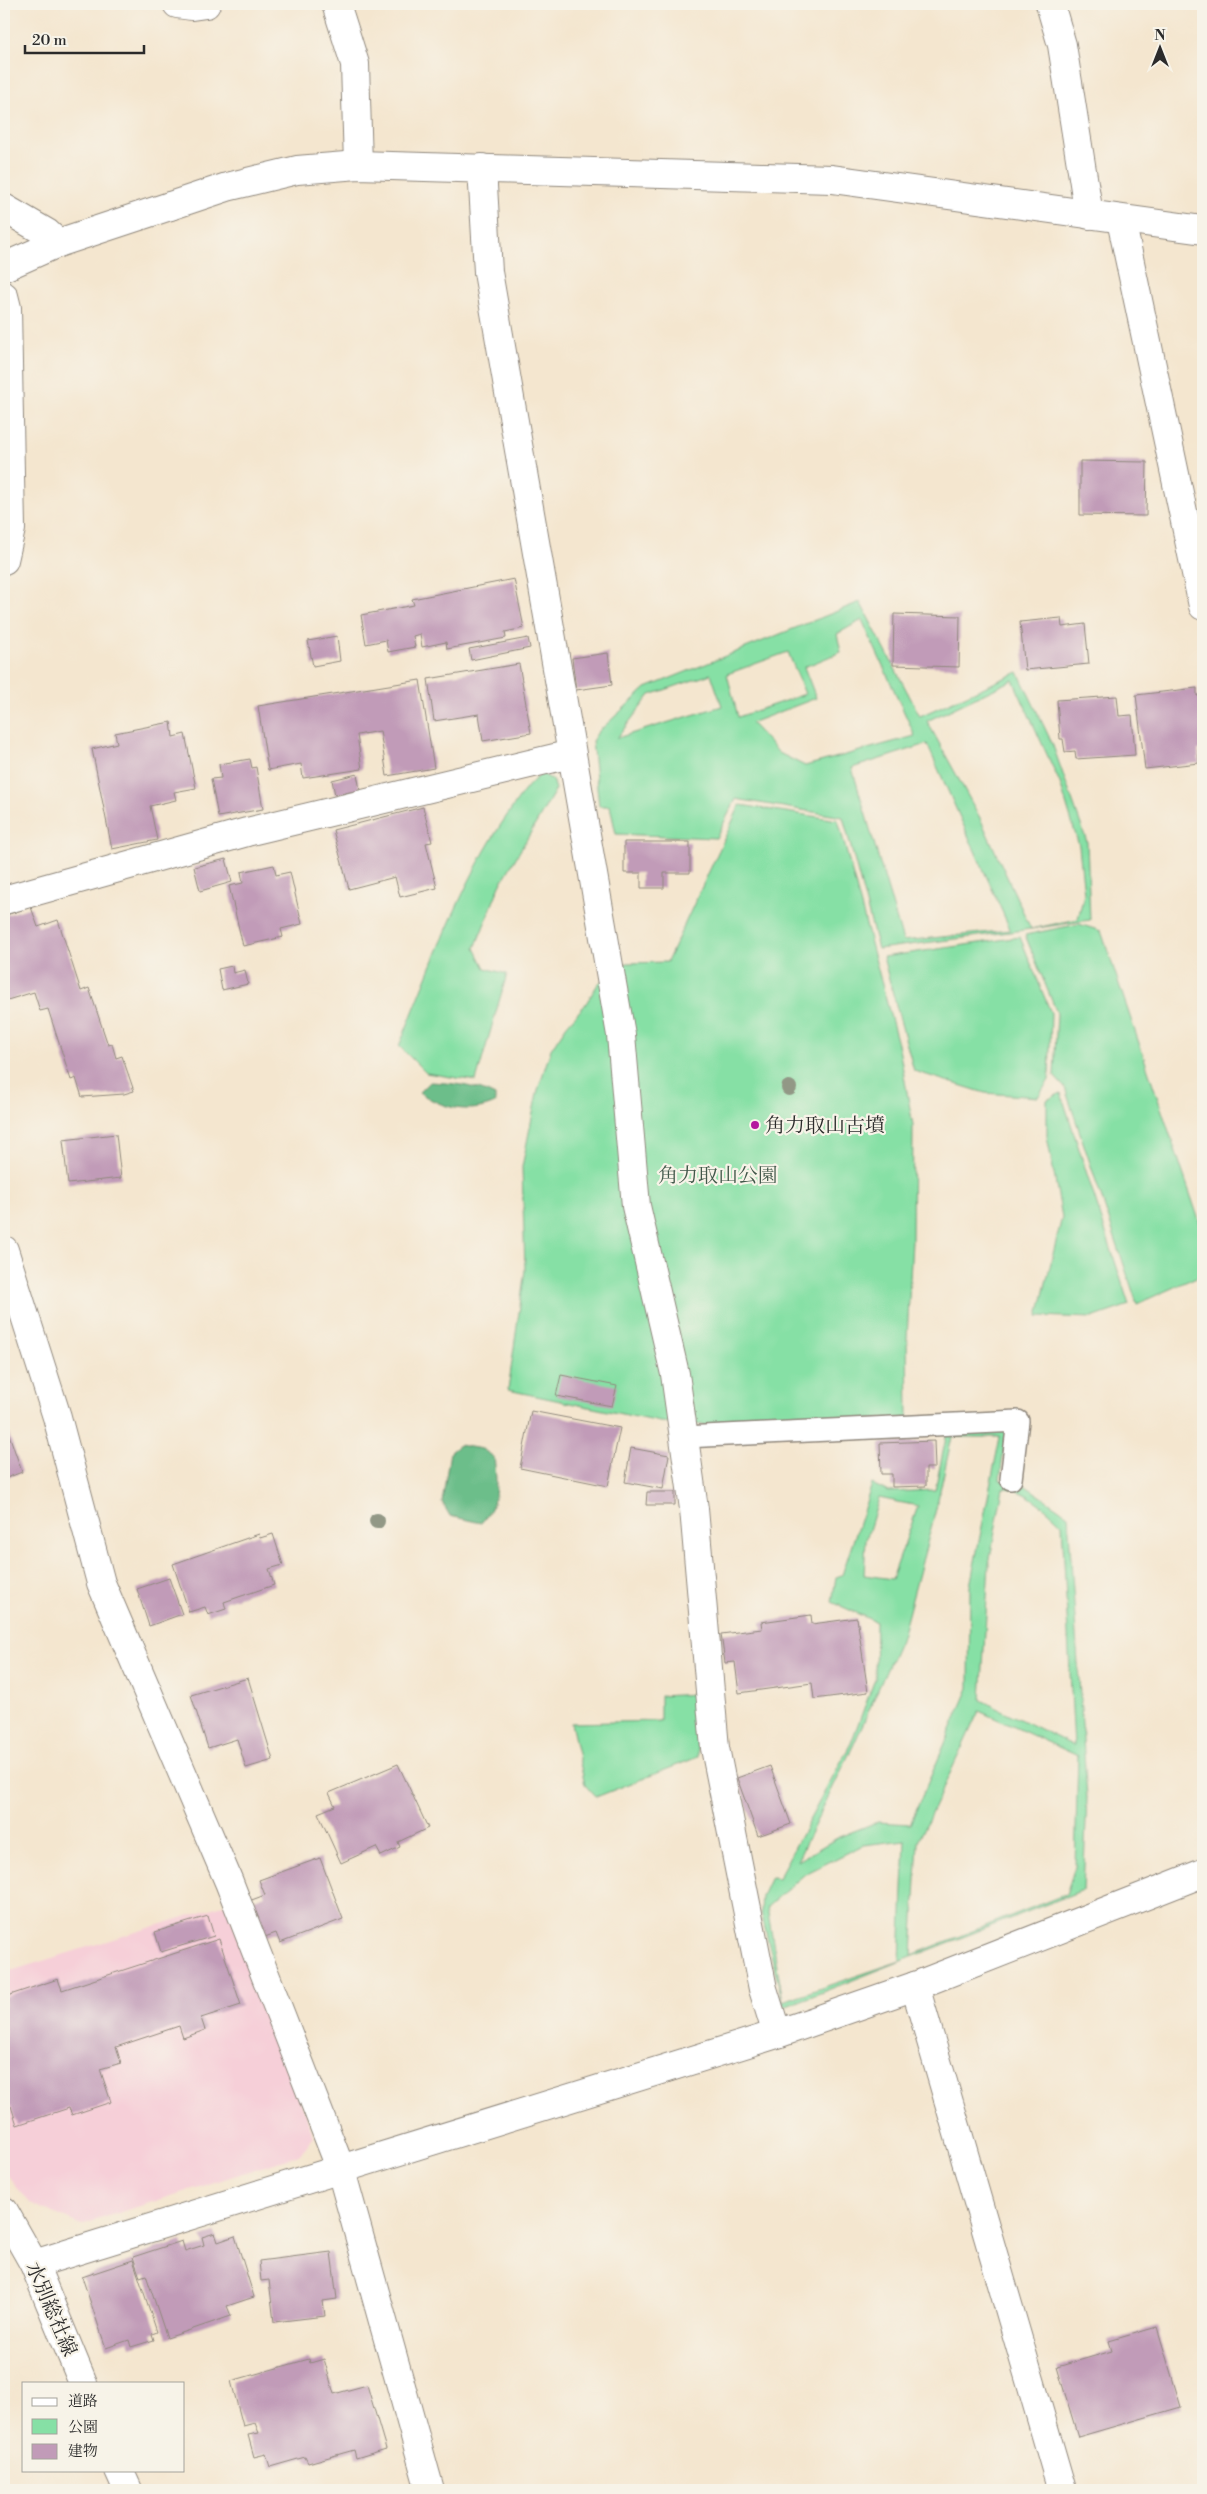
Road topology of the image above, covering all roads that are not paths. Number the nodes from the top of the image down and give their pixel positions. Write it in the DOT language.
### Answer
graph roads {
  1 [pos="178,4"];
  2 [pos="206,4"];
  3 [pos="336,4"];
  4 [pos="1050,4"];
  5 [pos="358,165"];
  6 [pos="482,168"];
  7 [pos="4,208"];
  8 [pos="1088,215"];
  9 [pos="1121,220"];
  10 [pos="1203,230"];
  11 [pos="58,243"];
  12 [pos="4,267"];
  13 [pos="4,296"];
  14 [pos="4,560"];
  15 [pos="1203,606"];
  16 [pos="571,754"];
  17 [pos="4,900"];
  18 [pos="4,1250"];
  19 [pos="684,1437"];
  20 [pos="1011,1479"];
  21 [pos="1203,1873"];
  22 [pos="915,1986"];
  23 [pos="777,2034"];
  24 [pos="340,2167"];
  25 [pos="4,2211"];
  26 [pos="34,2264"];
  27 [pos="83,2382"];
  28 [pos="121,2472"];
  29 [pos="128,2490"];
  30 [pos="430,2490"];
  31 [pos="1062,2490"];
  1 -- 2 [label="street"];
  3 -- 5 [label="street"];
  4 -- 8 [label="street"];
  5 -- 6 [label="street"];
  5 -- 11 [label="street"];
  6 -- 8 [label="street"];
  6 -- 16 [label="street"];
  7 -- 11 [label="street"];
  8 -- 9 [label="street"];
  9 -- 10 [label="street"];
  9 -- 15 [label="street"];
  11 -- 12 [label="street"];
  13 -- 14 [label="street"];
  16 -- 17 [label="street"];
  16 -- 19 [label="street"];
  18 -- 24 [label="street"];
  19 -- 20 [label="lane"];
  19 -- 23 [label="street"];
  21 -- 22 [label="street"];
  22 -- 23 [label="street"];
  22 -- 31 [label="street"];
  23 -- 24 [label="street"];
  24 -- 26 [label="street"];
  24 -- 30 [label="street"];
  25 -- 26 [label="street, 水別総社線"];
  26 -- 27 [label="street, 水別総社線"];
  28 -- 29 [label="street"];
}
